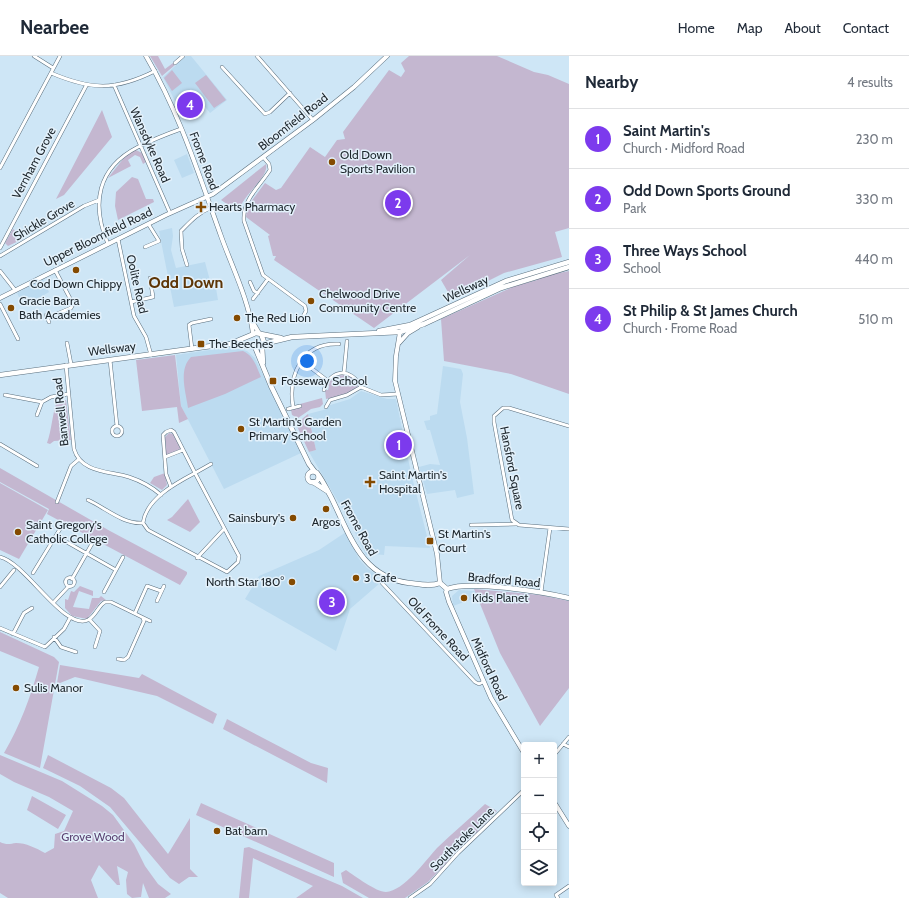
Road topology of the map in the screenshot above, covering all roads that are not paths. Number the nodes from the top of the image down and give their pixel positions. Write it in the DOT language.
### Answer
graph roads {
  1 [pos="34,56"];
  2 [pos="60,56"];
  3 [pos="146,56"];
  4 [pos="183,56"];
  5 [pos="257,56"];
  6 [pos="387,56"];
  7 [pos="175,63"];
  8 [pos="222,67"];
  9 [pos="54,68"];
  10 [pos="155,71"];
  11 [pos="51,72"];
  12 [pos="114,85"];
  13 [pos="86,86"];
  14 [pos="290,93"];
  15 [pos="313,120"];
  16 [pos="181,129"];
  17 [pos="140,146"];
  18 [pos="264,158"];
  19 [pos="0,168"];
  20 [pos="207,197"];
  21 [pos="99,200"];
  22 [pos="210,208"];
  23 [pos="170,213"];
  24 [pos="149,225"];
  25 [pos="118,239"];
  26 [pos="108,244"];
  27 [pos="144,247"];
  28 [pos="0,248"];
  29 [pos="0,256"];
  30 [pos="569,262"];
  31 [pos="187,264"];
  32 [pos="569,267"];
  33 [pos="55,270"];
  34 [pos="0,271"];
  35 [pos="535,274"];
  36 [pos="150,278"];
  37 [pos="268,279"];
  38 [pos="250,282"];
  39 [pos="15,290"];
  40 [pos="258,293"];
  41 [pos="153,297"];
  42 [pos="0,298"];
  43 [pos="253,300"];
  44 [pos="131,302"];
  45 [pos="154,302"];
  46 [pos="0,304"];
  47 [pos="250,317"];
  48 [pos="47,318"];
  49 [pos="211,319"];
  50 [pos="301,320"];
  51 [pos="424,324"];
  52 [pos="400,330"];
  53 [pos="260,334"];
  54 [pos="252,335"];
  55 [pos="282,338"];
  56 [pos="18,339"];
  57 [pos="347,341"];
  58 [pos="67,343"];
  59 [pos="226,344"];
  60 [pos="263,344"];
  61 [pos="339,344"];
  62 [pos="254,346"];
  63 [pos="398,346"];
  64 [pos="192,349"];
  65 [pos="151,355"];
  66 [pos="110,360"];
  67 [pos="302,361"];
  68 [pos="71,364"];
  69 [pos="66,365"];
  70 [pos="263,366"];
  71 [pos="344,373"];
  72 [pos="0,375"];
  73 [pos="328,380"];
  74 [pos="361,387"];
  75 [pos="324,390"];
  76 [pos="68,394"];
  77 [pos="398,394"];
  78 [pos="6,395"];
  79 [pos="42,402"];
  80 [pos="300,406"];
  81 [pos="293,407"];
  82 [pos="326,407"];
  83 [pos="288,409"];
  84 [pos="37,415"];
  85 [pos="117,426"];
  86 [pos="569,426"];
  87 [pos="0,444"];
  88 [pos="183,450"];
  89 [pos="305,453"];
  90 [pos="165,457"];
  91 [pos="78,460"];
  92 [pos="211,464"];
  93 [pos="37,466"];
  94 [pos="195,473"];
  95 [pos="316,473"];
  96 [pos="308,474"];
  97 [pos="313,482"];
  98 [pos="171,487"];
  99 [pos="161,495"];
  100 [pos="331,496"];
  101 [pos="88,500"];
  102 [pos="57,502"];
  103 [pos="143,523"];
  104 [pos="471,524"];
  105 [pos="516,524"];
  106 [pos="550,528"];
  107 [pos="60,529"];
  108 [pos="224,529"];
  109 [pos="569,529"];
  110 [pos="56,536"];
  111 [pos="93,542"];
  112 [pos="86,554"];
  113 [pos="0,557"];
  114 [pos="123,558"];
  115 [pos="197,558"];
  116 [pos="14,570"];
  117 [pos="116,570"];
  118 [pos="33,573"];
  119 [pos="72,579"];
  120 [pos="382,583"];
  121 [pos="440,583"];
  122 [pos="164,586"];
  123 [pos="0,587"];
  124 [pos="68,587"];
  125 [pos="447,589"];
  126 [pos="162,591"];
  127 [pos="104,592"];
  128 [pos="541,592"];
  129 [pos="569,598"];
  130 [pos="157,601"];
  131 [pos="53,604"];
  132 [pos="32,608"];
  133 [pos="134,613"];
  134 [pos="142,617"];
  135 [pos="70,618"];
  136 [pos="89,619"];
  137 [pos="150,621"];
  138 [pos="0,628"];
  139 [pos="12,634"];
  140 [pos="54,637"];
  141 [pos="95,647"];
  142 [pos="76,652"];
  143 [pos="118,659"];
  144 [pos="483,682"];
  145 [pos="569,737"];
  146 [pos="564,744"];
  147 [pos="569,747"];
  148 [pos="521,748"];
  149 [pos="557,752"];
  150 [pos="521,793"];
  151 [pos="557,807"];
  152 [pos="569,826"];
  153 [pos="569,886"];
  154 [pos="410,898"];
  155 [pos="558,898"];
  1 -- 9 [label="street"];
  2 -- 9 [label="street"];
  3 -- 10 [label="street, Frome Road"];
  4 -- 7 [label="street"];
  5 -- 14 [label="street"];
  6 -- 15 [label="street, Bloomfield Road"];
  8 -- 14 [label="street"];
  9 -- 11 [label="street"];
  10 -- 12 [label="street"];
  10 -- 16 [label="street, Frome Road"];
  11 -- 13 [label="street"];
  11 -- 19 [label="street"];
  12 -- 13 [label="street"];
  12 -- 17 [label="street, Wansdyke Road"];
  13 -- 28 [label="street, Vernham Grove"];
  14 -- 15 [label="street"];
  15 -- 18 [label="street, Bloomfield Road"];
  16 -- 17 [label="street"];
  16 -- 20 [label="street, Frome Road"];
  17 -- 21 [label="street"];
  17 -- 23 [label="street, Wansdyke Road"];
  18 -- 20 [label="street, Bloomfield Road"];
  18 -- 37 [label="street"];
  20 -- 22 [label="street, Frome Road"];
  20 -- 23 [label="street, Upper Bloomfield Road"];
  21 -- 26 [label="street"];
  21 -- 29 [label="street, Shickle Grove"];
  22 -- 31 [label="street, Frome Road"];
  22 -- 47 [label="street, Frome Road"];
  23 -- 24 [label="street, Upper Bloomfield Road"];
  24 -- 25 [label="street, Upper Bloomfield Road"];
  24 -- 27 [label="street"];
  25 -- 26 [label="street, Upper Bloomfield Road"];
  25 -- 44 [label="street, Oolite Road"];
  26 -- 33 [label="street, Upper Bloomfield Road"];
  30 -- 35 [label="main road, Wellsway"];
  32 -- 35 [label="main road, Wellsway"];
  33 -- 39 [label="street, Upper Bloomfield Road"];
  33 -- 48 [label="street"];
  34 -- 39 [label="street"];
  35 -- 51 [label="main road, Wellsway"];
  35 -- 52 [label="main road, Wellsway"];
  36 -- 41 [label="street"];
  37 -- 40 [label="street"];
  37 -- 50 [label="street"];
  38 -- 40 [label="street"];
  39 -- 42 [label="street, Upper Bloomfield Road"];
  40 -- 43 [label="street"];
  41 -- 44 [label="street"];
  41 -- 45 [label="street"];
  44 -- 65 [label="street, Oolite Road"];
  46 -- 56 [label="street"];
  47 -- 53 [label="street, Frome Road"];
  47 -- 54 [label="street, Frome Road"];
  49 -- 64 [label="street"];
  51 -- 52 [label="main road, Wellsway"];
  51 -- 63 [label="street"];
  52 -- 55 [label="main road, Wellsway"];
  52 -- 63 [label="street"];
  53 -- 54 [label="main road, Wellsway"];
  53 -- 55 [label="main road, Wellsway"];
  53 -- 60 [label="main road"];
  54 -- 59 [label="main road, Wellsway"];
  54 -- 62 [label="main road"];
  55 -- 60 [label="main road, Wellsway"];
  57 -- 71 [label="street"];
  58 -- 68 [label="street"];
  59 -- 62 [label="main road, Wellsway"];
  59 -- 64 [label="main road, Wellsway"];
  60 -- 62 [label="main road, Wellsway"];
  60 -- 70 [label="main road, Frome Road"];
  61 -- 67 [label="street"];
  62 -- 70 [label="main road, Frome Road"];
  63 -- 77 [label="street"];
  64 -- 65 [label="main road, Wellsway"];
  65 -- 66 [label="main road, Wellsway"];
  66 -- 68 [label="main road, Wellsway"];
  66 -- 85 [label="street"];
  67 -- 73 [label="street"];
  67 -- 81 [label="street"];
  68 -- 69 [label="main road, Wellsway"];
  69 -- 72 [label="main road, Wellsway"];
  69 -- 76 [label="street, Banwell Road"];
  70 -- 89 [label="main road, Frome Road"];
  71 -- 73 [label="street"];
  71 -- 74 [label="street"];
  73 -- 75 [label="street"];
  74 -- 77 [label="street"];
  74 -- 82 [label="street"];
  76 -- 79 [label="street"];
  76 -- 91 [label="street, Banwell Road"];
  77 -- 121 [label="street"];
  78 -- 79 [label="street"];
  79 -- 84 [label="street"];
  80 -- 81 [label="street"];
  81 -- 83 [label="street"];
  86 -- 105 [label="street, Hansford Square"];
  87 -- 93 [label="street"];
  88 -- 90 [label="street"];
  88 -- 90 [label="street"];
  88 -- 94 [label="street"];
  89 -- 95 [label="main road, Frome Road"];
  89 -- 96 [label="main road, Frome Road"];
  90 -- 98 [label="street"];
  91 -- 99 [label="street, Banwell Road"];
  91 -- 102 [label="street"];
  92 -- 94 [label="street"];
  94 -- 98 [label="street"];
  94 -- 108 [label="street"];
  95 -- 96 [label="main road"];
  95 -- 97 [label="main road"];
  95 -- 100 [label="main road, Frome Road"];
  96 -- 97 [label="main road, Frome Road"];
  97 -- 100 [label="main road, Frome Road"];
  98 -- 99 [label="street"];
  99 -- 103 [label="street"];
  100 -- 121 [label="main road, Frome Road"];
  101 -- 103 [label="street"];
  103 -- 115 [label="street"];
  104 -- 105 [label="street"];
  105 -- 106 [label="street, Hansford Square"];
  106 -- 109 [label="street, Hansford Square"];
  106 -- 128 [label="street"];
  107 -- 110 [label="street"];
  108 -- 115 [label="street"];
  108 -- 115 [label="street"];
  110 -- 112 [label="street"];
  110 -- 118 [label="street"];
  111 -- 112 [label="street"];
  112 -- 117 [label="street"];
  112 -- 119 [label="street"];
  113 -- 131 [label="street"];
  114 -- 117 [label="street"];
  116 -- 123 [label="street"];
  117 -- 127 [label="street"];
  119 -- 124 [label="street"];
  119 -- 124 [label="street"];
  120 -- 144 [label="street, Old Frome Road"];
  121 -- 125 [label="main road"];
  122 -- 126 [label="street"];
  124 -- 131 [label="street"];
  125 -- 128 [label="main road, Bradford Road"];
  125 -- 144 [label="street, Midford Road"];
  126 -- 130 [label="street"];
  126 -- 133 [label="street"];
  128 -- 129 [label="main road, Bradford Road"];
  131 -- 135 [label="street"];
  132 -- 139 [label="street"];
  133 -- 134 [label="street"];
  133 -- 136 [label="street"];
  134 -- 137 [label="street"];
  134 -- 143 [label="street"];
  135 -- 136 [label="street"];
  135 -- 140 [label="street"];
  136 -- 141 [label="street"];
  138 -- 139 [label="street"];
  139 -- 140 [label="street"];
  140 -- 142 [label="street"];
  144 -- 148 [label="street, Midford Road"];
  145 -- 146 [label="street"];
  146 -- 147 [label="street"];
  146 -- 149 [label="street"];
  150 -- 154 [label="street, Southstoke Lane"];
  151 -- 152 [label="street"];
  153 -- 155 [label="street"];
}
